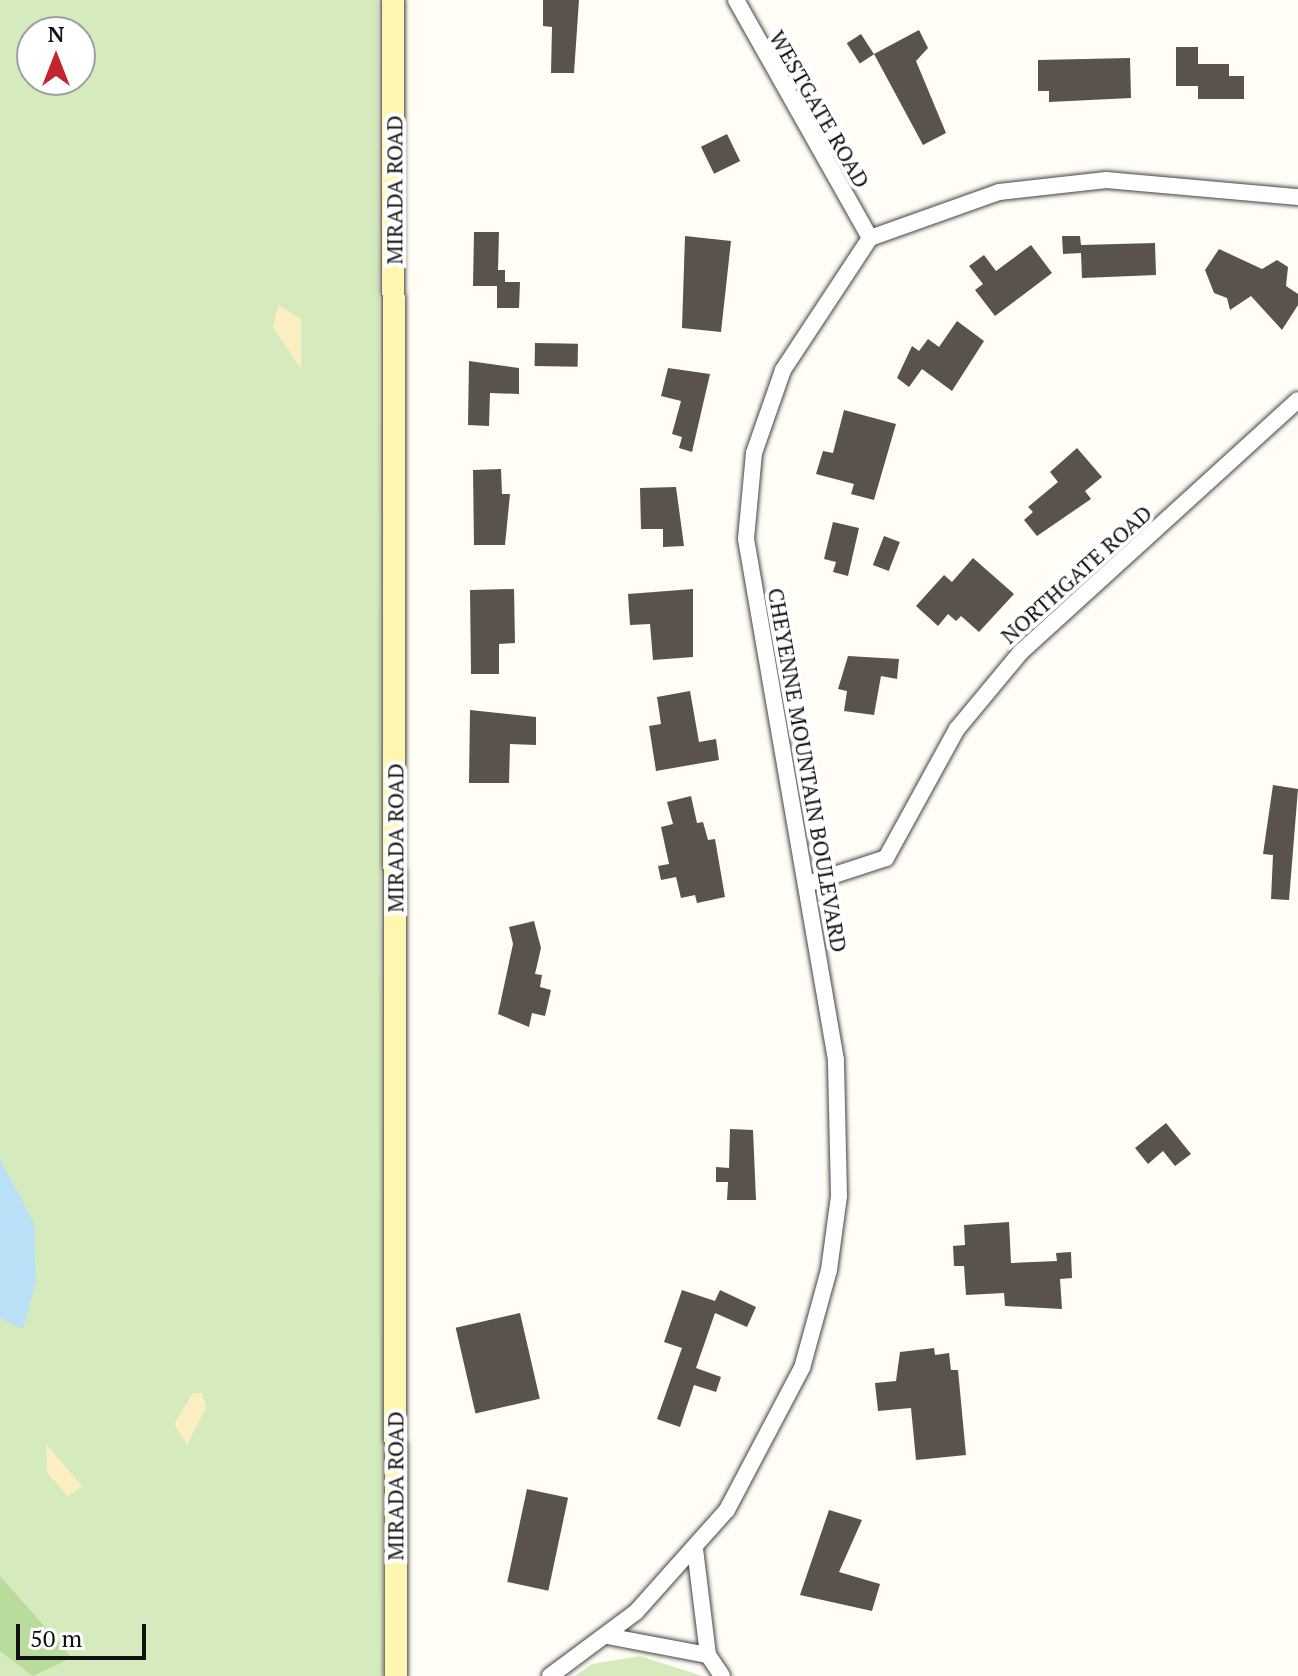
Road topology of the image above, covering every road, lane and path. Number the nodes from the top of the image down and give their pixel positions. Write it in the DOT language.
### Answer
graph roads {
  1 [pos="393,0"];
  2 [pos="736,0"];
  3 [pos="1298,197"];
  4 [pos="870,238"];
  5 [pos="1298,400"];
  6 [pos="807,884"];
  7 [pos="695,1549"];
  8 [pos="607,1636"];
  9 [pos="708,1655"];
  10 [pos="396,1676"];
  11 [pos="550,1676"];
  12 [pos="722,1676"];
  1 -- 10 [label="street, MIRADA ROAD"];
  2 -- 4 [label="street, WESTGATE ROAD"];
  3 -- 4 [label="street"];
  4 -- 6 [label="street, CHEYENNE MOUNTAIN BOULEVARD"];
  5 -- 6 [label="street, NORTHGATE ROAD"];
  6 -- 7 [label="street, CHEYENNE MOUNTAIN BOULEVARD"];
  7 -- 8 [label="street, CHEYENNE MOUNTAIN BOULEVARD"];
  7 -- 9 [label="street"];
  8 -- 9 [label="street"];
  8 -- 11 [label="street, CHEYENNE MOUNTAIN BOULEVARD"];
  9 -- 12 [label="street"];
}
